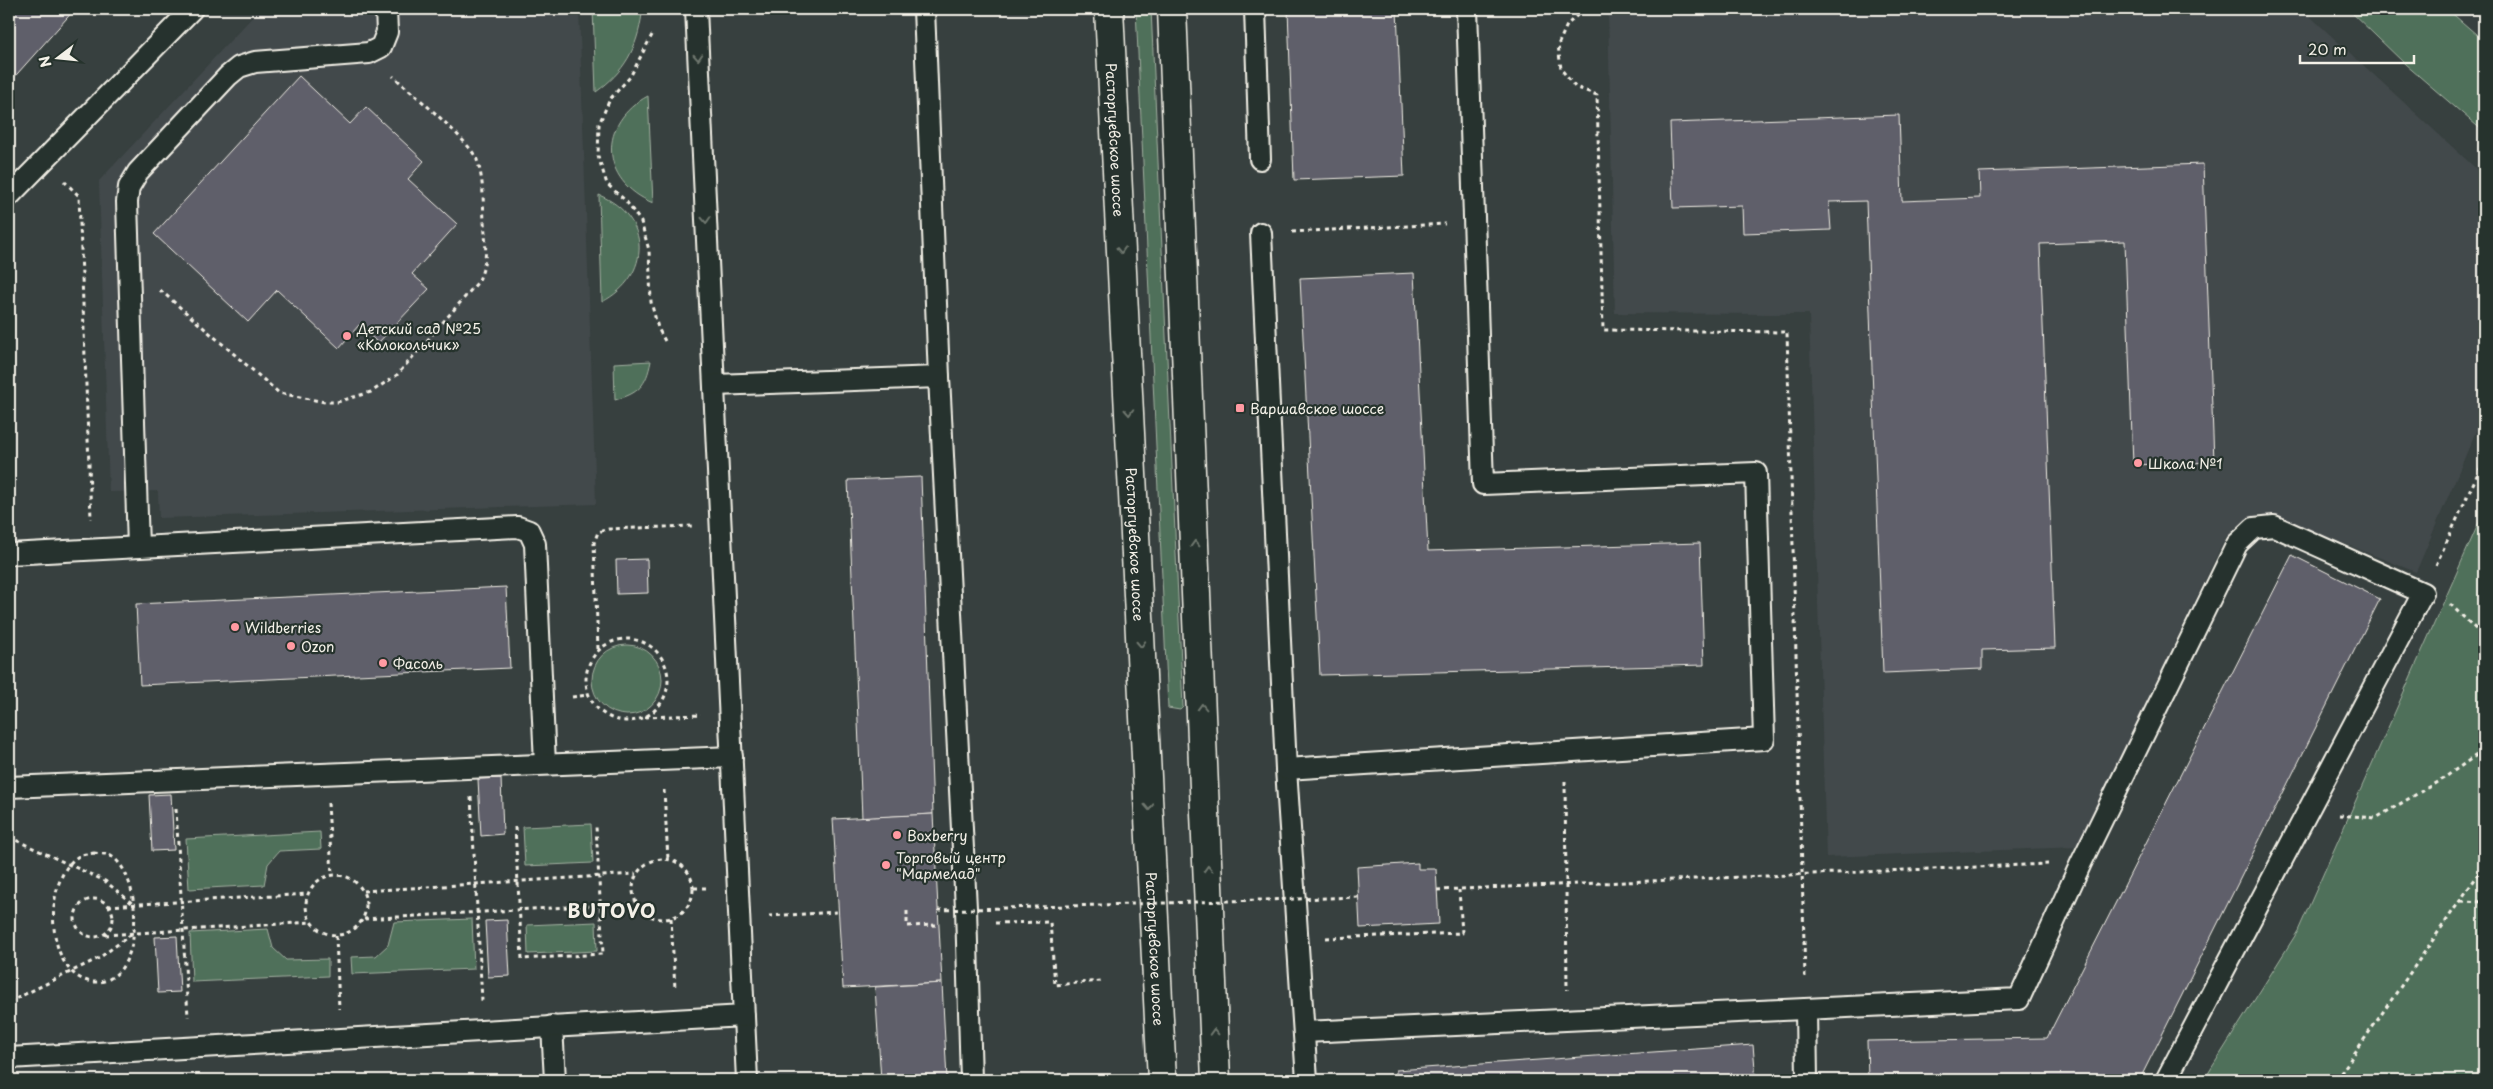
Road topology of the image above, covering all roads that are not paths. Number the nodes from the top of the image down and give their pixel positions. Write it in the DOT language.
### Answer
graph roads {
  1 [pos="192,9"];
  2 [pos="386,9"];
  3 [pos="696,9"];
  4 [pos="924,9"];
  5 [pos="1110,9"];
  6 [pos="1172,9"];
  7 [pos="1255,9"];
  8 [pos="1467,9"];
  9 [pos="1260,159"];
  10 [pos="9,196"];
  11 [pos="1261,233"];
  12 [pos="939,377"];
  13 [pos="714,385"];
  14 [pos="138,547"];
  15 [pos="9,554"];
  16 [pos="732,756"];
  17 [pos="545,764"];
  18 [pos="1286,769"];
  19 [pos="9,787"];
  20 [pos="1806,1009"];
  21 [pos="744,1016"];
  22 [pos="552,1026"];
  23 [pos="1304,1032"];
  24 [pos="9,1058"];
  25 [pos="555,1080"];
  26 [pos="748,1080"];
  27 [pos="971,1080"];
  28 [pos="1162,1080"];
  29 [pos="1216,1080"];
  30 [pos="1307,1080"];
  31 [pos="1807,1080"];
  32 [pos="2166,1080"];
  1 -- 10 [label="lane"];
  2 -- 14 [label="lane"];
  3 -- 13 [label="lane, one-way"];
  4 -- 12 [label="lane"];
  5 -- 28 [label="main road, Расторгуевское шоссе, one-way"];
  29 -- 6 [label="main road, one-way"];
  7 -- 9 [label="lane"];
  8 -- 18 [label="lane"];
  11 -- 18 [label="lane"];
  12 -- 13 [label="lane"];
  12 -- 27 [label="lane"];
  13 -- 16 [label="lane"];
  14 -- 15 [label="lane"];
  14 -- 17 [label="lane"];
  16 -- 17 [label="lane"];
  16 -- 21 [label="lane"];
  17 -- 19 [label="lane"];
  18 -- 23 [label="lane"];
  20 -- 23 [label="lane"];
  20 -- 31 [label="lane"];
  20 -- 32 [label="lane"];
  21 -- 22 [label="lane"];
  21 -- 26 [label="lane"];
  22 -- 24 [label="lane"];
  22 -- 25 [label="lane"];
  23 -- 30 [label="lane"];
}
